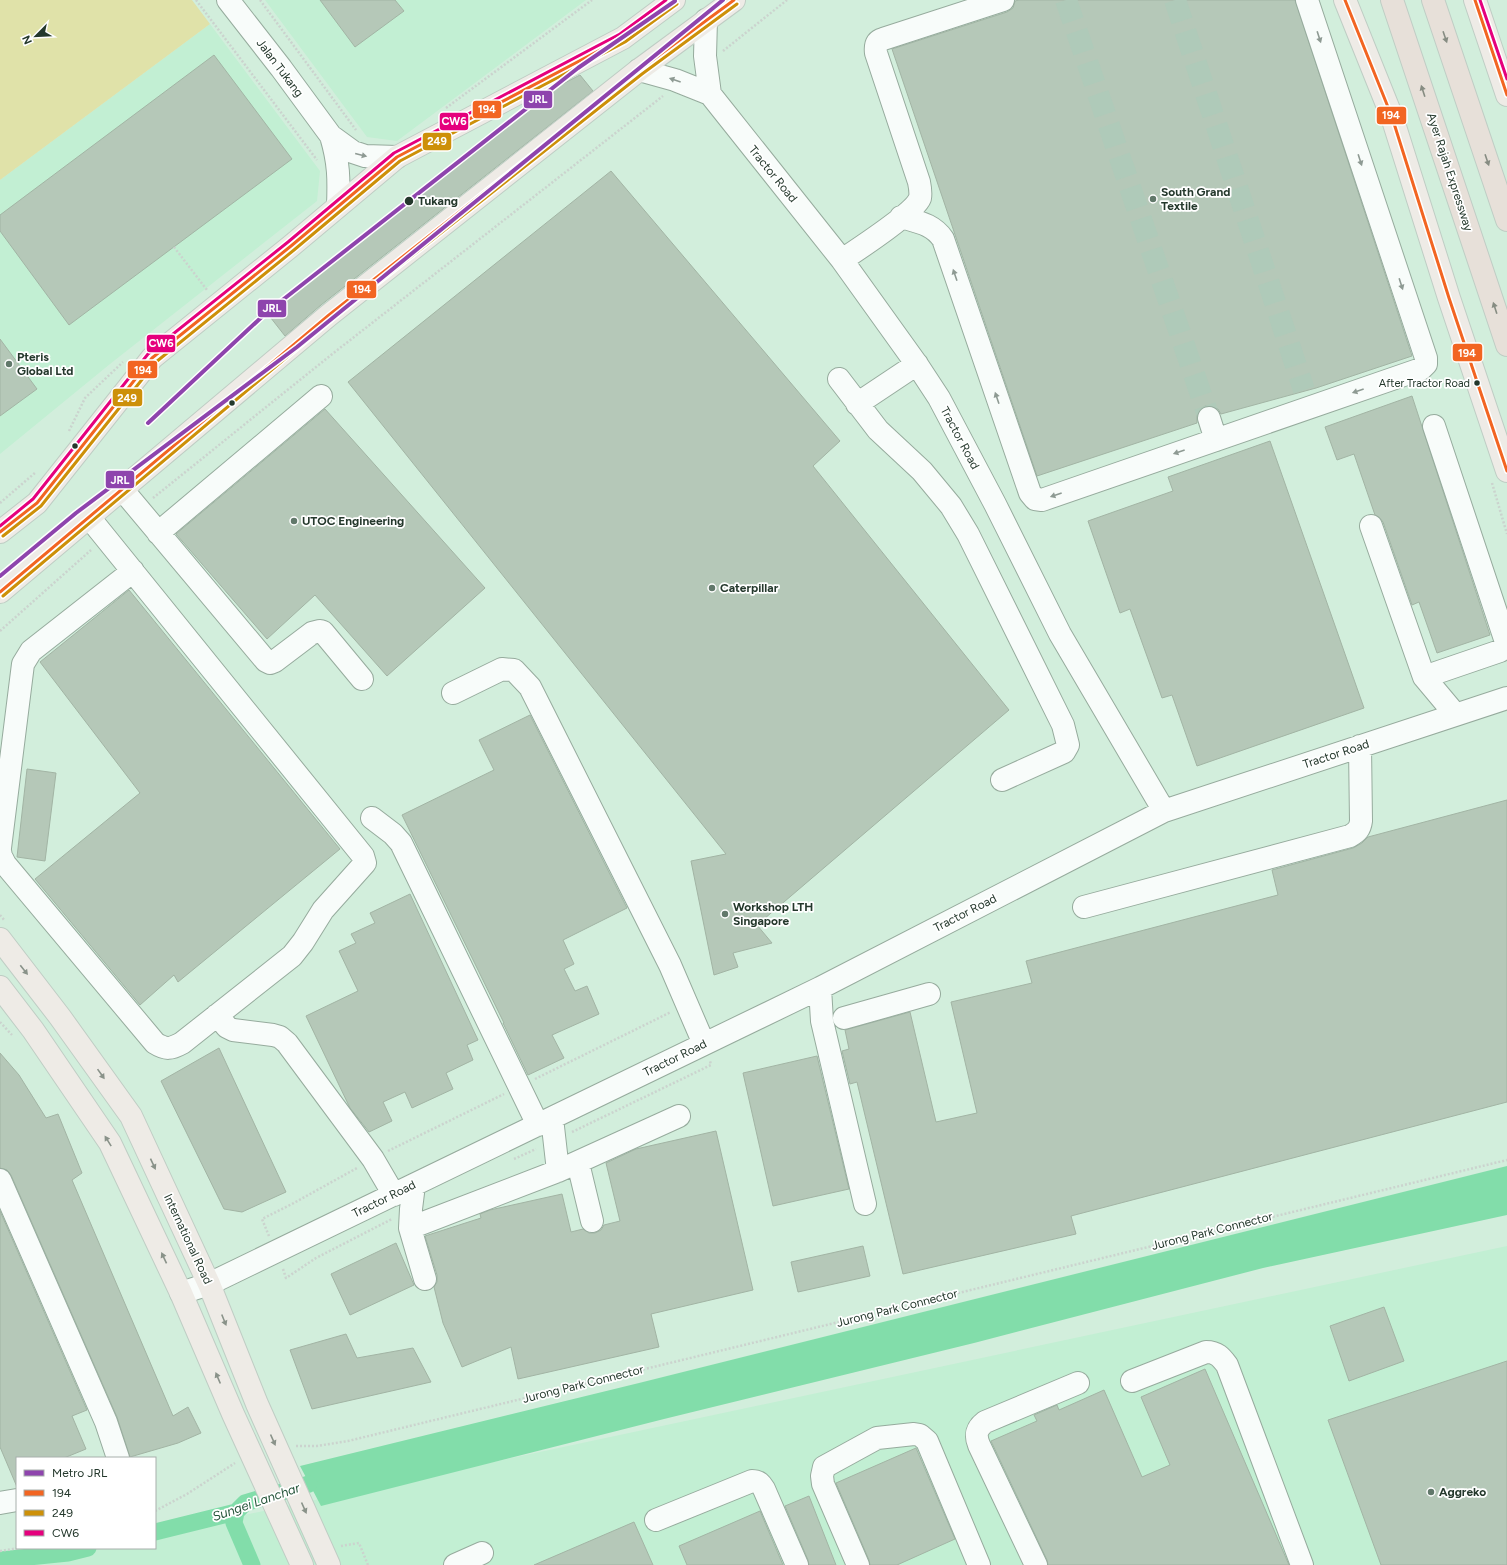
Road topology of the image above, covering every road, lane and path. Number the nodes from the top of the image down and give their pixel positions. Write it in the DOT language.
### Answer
graph roads {
  1 [pos="196,0"];
  2 [pos="228,0"];
  3 [pos="260,0"];
  4 [pos="592,0"];
  5 [pos="674,0"];
  6 [pos="734,0"];
  7 [pos="787,0"];
  8 [pos="1003,0"];
  9 [pos="1307,0"];
  10 [pos="1345,0"];
  11 [pos="1392,0"];
  12 [pos="1433,0"];
  13 [pos="1475,0"];
  14 [pos="706,20"];
  15 [pos="718,55"];
  16 [pos="639,70"];
  17 [pos="710,94"];
  18 [pos="1507,95"];
  19 [pos="663,96"];
  20 [pos="442,112"];
  21 [pos="331,136"];
  22 [pos="360,136"];
  23 [pos="397,157"];
  24 [pos="320,165"];
  25 [pos="338,206"];
  26 [pos="901,217"];
  27 [pos="1507,220"];
  28 [pos="174,247"];
  29 [pos="842,260"];
  30 [pos="211,295"];
  31 [pos="1507,345"];
  32 [pos="917,364"];
  33 [pos="839,379"];
  34 [pos="321,396"];
  35 [pos="857,404"];
  36 [pos="1209,418"];
  37 [pos="1434,426"];
  38 [pos="1216,440"];
  39 [pos="1507,471"];
  40 [pos="121,488"];
  41 [pos="138,509"];
  42 [pos="88,516"];
  43 [pos="1371,526"];
  44 [pos="0,532"];
  45 [pos="158,532"];
  46 [pos="105,538"];
  47 [pos="133,571"];
  48 [pos="0,592"];
  49 [pos="0,631"];
  50 [pos="1424,677"];
  51 [pos="362,679"];
  52 [pos="452,693"];
  53 [pos="1507,698"];
  54 [pos="1455,714"];
  55 [pos="1360,746"];
  56 [pos="1002,780"];
  57 [pos="1164,811"];
  58 [pos="372,818"];
  59 [pos="0,850"];
  60 [pos="1084,907"];
  61 [pos="0,939"];
  62 [pos="0,987"];
  63 [pos="820,988"];
  64 [pos="929,994"];
  65 [pos="686,1004"];
  66 [pos="217,1015"];
  67 [pos="844,1018"];
  68 [pos="0,1022"];
  69 [pos="9,1033"];
  70 [pos="704,1044"];
  71 [pos="520,1086"];
  72 [pos="679,1116"];
  73 [pos="545,1121"];
  74 [pos="373,1159"];
  75 [pos="1507,1160"];
  76 [pos="568,1167"];
  77 [pos="0,1180"];
  78 [pos="414,1185"];
  79 [pos="394,1195"];
  80 [pos="865,1204"];
  81 [pos="592,1221"];
  82 [pos="410,1228"];
  83 [pos="271,1240"];
  84 [pos="425,1279"];
  85 [pos="209,1284"];
  86 [pos="181,1293"];
  87 [pos="1132,1381"];
  88 [pos="1078,1383"];
  89 [pos="288,1453"];
  90 [pos="118,1457"];
  91 [pos="236,1462"];
  92 [pos="16,1500"];
  93 [pos="0,1503"];
  94 [pos="156,1510"];
  95 [pos="656,1520"];
  96 [pos="329,1544"];
  97 [pos="16,1548"];
  98 [pos="0,1551"];
  99 [pos="482,1553"];
  100 [pos="298,1556"];
  101 [pos="330,1565"];
  102 [pos="368,1565"];
  103 [pos="455,1565"];
  104 [pos="797,1565"];
  105 [pos="858,1565"];
  106 [pos="979,1565"];
  107 [pos="1036,1565"];
  108 [pos="1302,1565"];
  1 -- 24 [label="path"];
  2 -- 21 [label="street, Jalan Tukang"];
  3 -- 22 [label="path"];
  4 -- 20 [label="path"];
  5 -- 23 [label="main road"];
  6 -- 14 [label="main road"];
  7 -- 15 [label="path"];
  8 -- 26 [label="street"];
  9 -- 38 [label="street, one-way"];
  10 -- 39 [label="main road"];
  31 -- 11 [label="highway, Ayer Rajah Expressway, one-way"];
  12 -- 27 [label="highway, one-way"];
  13 -- 18 [label="main road"];
  14 -- 16 [label="main road"];
  14 -- 17 [label="street, Tractor Road"];
  17 -- 16 [label="street, Tractor Road, one-way"];
  16 -- 40 [label="main road"];
  17 -- 29 [label="street, Tractor Road"];
  19 -- 41 [label="path"];
  21 -- 23 [label="street, Jalan Tukang, one-way"];
  21 -- 25 [label="street, Jalan Tukang"];
  23 -- 25 [label="main road"];
  25 -- 44 [label="main road"];
  26 -- 29 [label="street"];
  38 -- 26 [label="street, one-way"];
  28 -- 30 [label="path"];
  29 -- 32 [label="street, Tractor Road"];
  32 -- 35 [label="street"];
  32 -- 57 [label="street, Tractor Road"];
  33 -- 35 [label="street"];
  34 -- 45 [label="street"];
  35 -- 56 [label="street"];
  36 -- 38 [label="street"];
  37 -- 50 [label="street"];
  40 -- 41 [label="street"];
  40 -- 42 [label="main road"];
  41 -- 45 [label="street"];
  42 -- 46 [label="street"];
  42 -- 48 [label="main road"];
  43 -- 50 [label="street"];
  45 -- 51 [label="street"];
  46 -- 47 [label="street"];
  46 -- 49 [label="path"];
  47 -- 59 [label="street"];
  47 -- 66 [label="street"];
  50 -- 54 [label="street"];
  52 -- 65 [label="street"];
  53 -- 54 [label="street, Tractor Road"];
  54 -- 55 [label="street, Tractor Road"];
  55 -- 57 [label="street, Tractor Road"];
  55 -- 60 [label="street"];
  57 -- 63 [label="street, Tractor Road"];
  58 -- 71 [label="street"];
  59 -- 66 [label="street"];
  61 -- 85 [label="main road, International Road, one-way"];
  86 -- 62 [label="main road, one-way"];
  63 -- 70 [label="street, Tractor Road"];
  63 -- 80 [label="street"];
  64 -- 67 [label="street"];
  65 -- 70 [label="street"];
  65 -- 71 [label="path"];
  66 -- 74 [label="street"];
  68 -- 69 [label="path"];
  70 -- 73 [label="street, Tractor Road"];
  71 -- 73 [label="street"];
  71 -- 74 [label="path"];
  72 -- 76 [label="street"];
  73 -- 76 [label="street"];
  73 -- 78 [label="street, Tractor Road"];
  74 -- 79 [label="street"];
  74 -- 83 [label="path"];
  75 -- 89 [label="path, Jurong Park Connector"];
  76 -- 81 [label="street"];
  76 -- 82 [label="street"];
  77 -- 90 [label="street"];
  78 -- 79 [label="street, Tractor Road"];
  78 -- 82 [label="street"];
  79 -- 85 [label="street, Tractor Road"];
  82 -- 84 [label="street"];
  85 -- 86 [label="street, Tractor Road"];
  85 -- 89 [label="main road, International Road, one-way"];
  100 -- 86 [label="main road, one-way"];
  87 -- 108 [label="street"];
  88 -- 107 [label="street"];
  89 -- 96 [label="main road, International Road, one-way"];
  91 -- 94 [label="path"];
  92 -- 93 [label="street"];
  95 -- 104 [label="street"];
  96 -- 101 [label="main road, International Road"];
  96 -- 102 [label="path"];
  97 -- 98 [label="path"];
  99 -- 103 [label="street"];
  105 -- 106 [label="street"];
}
